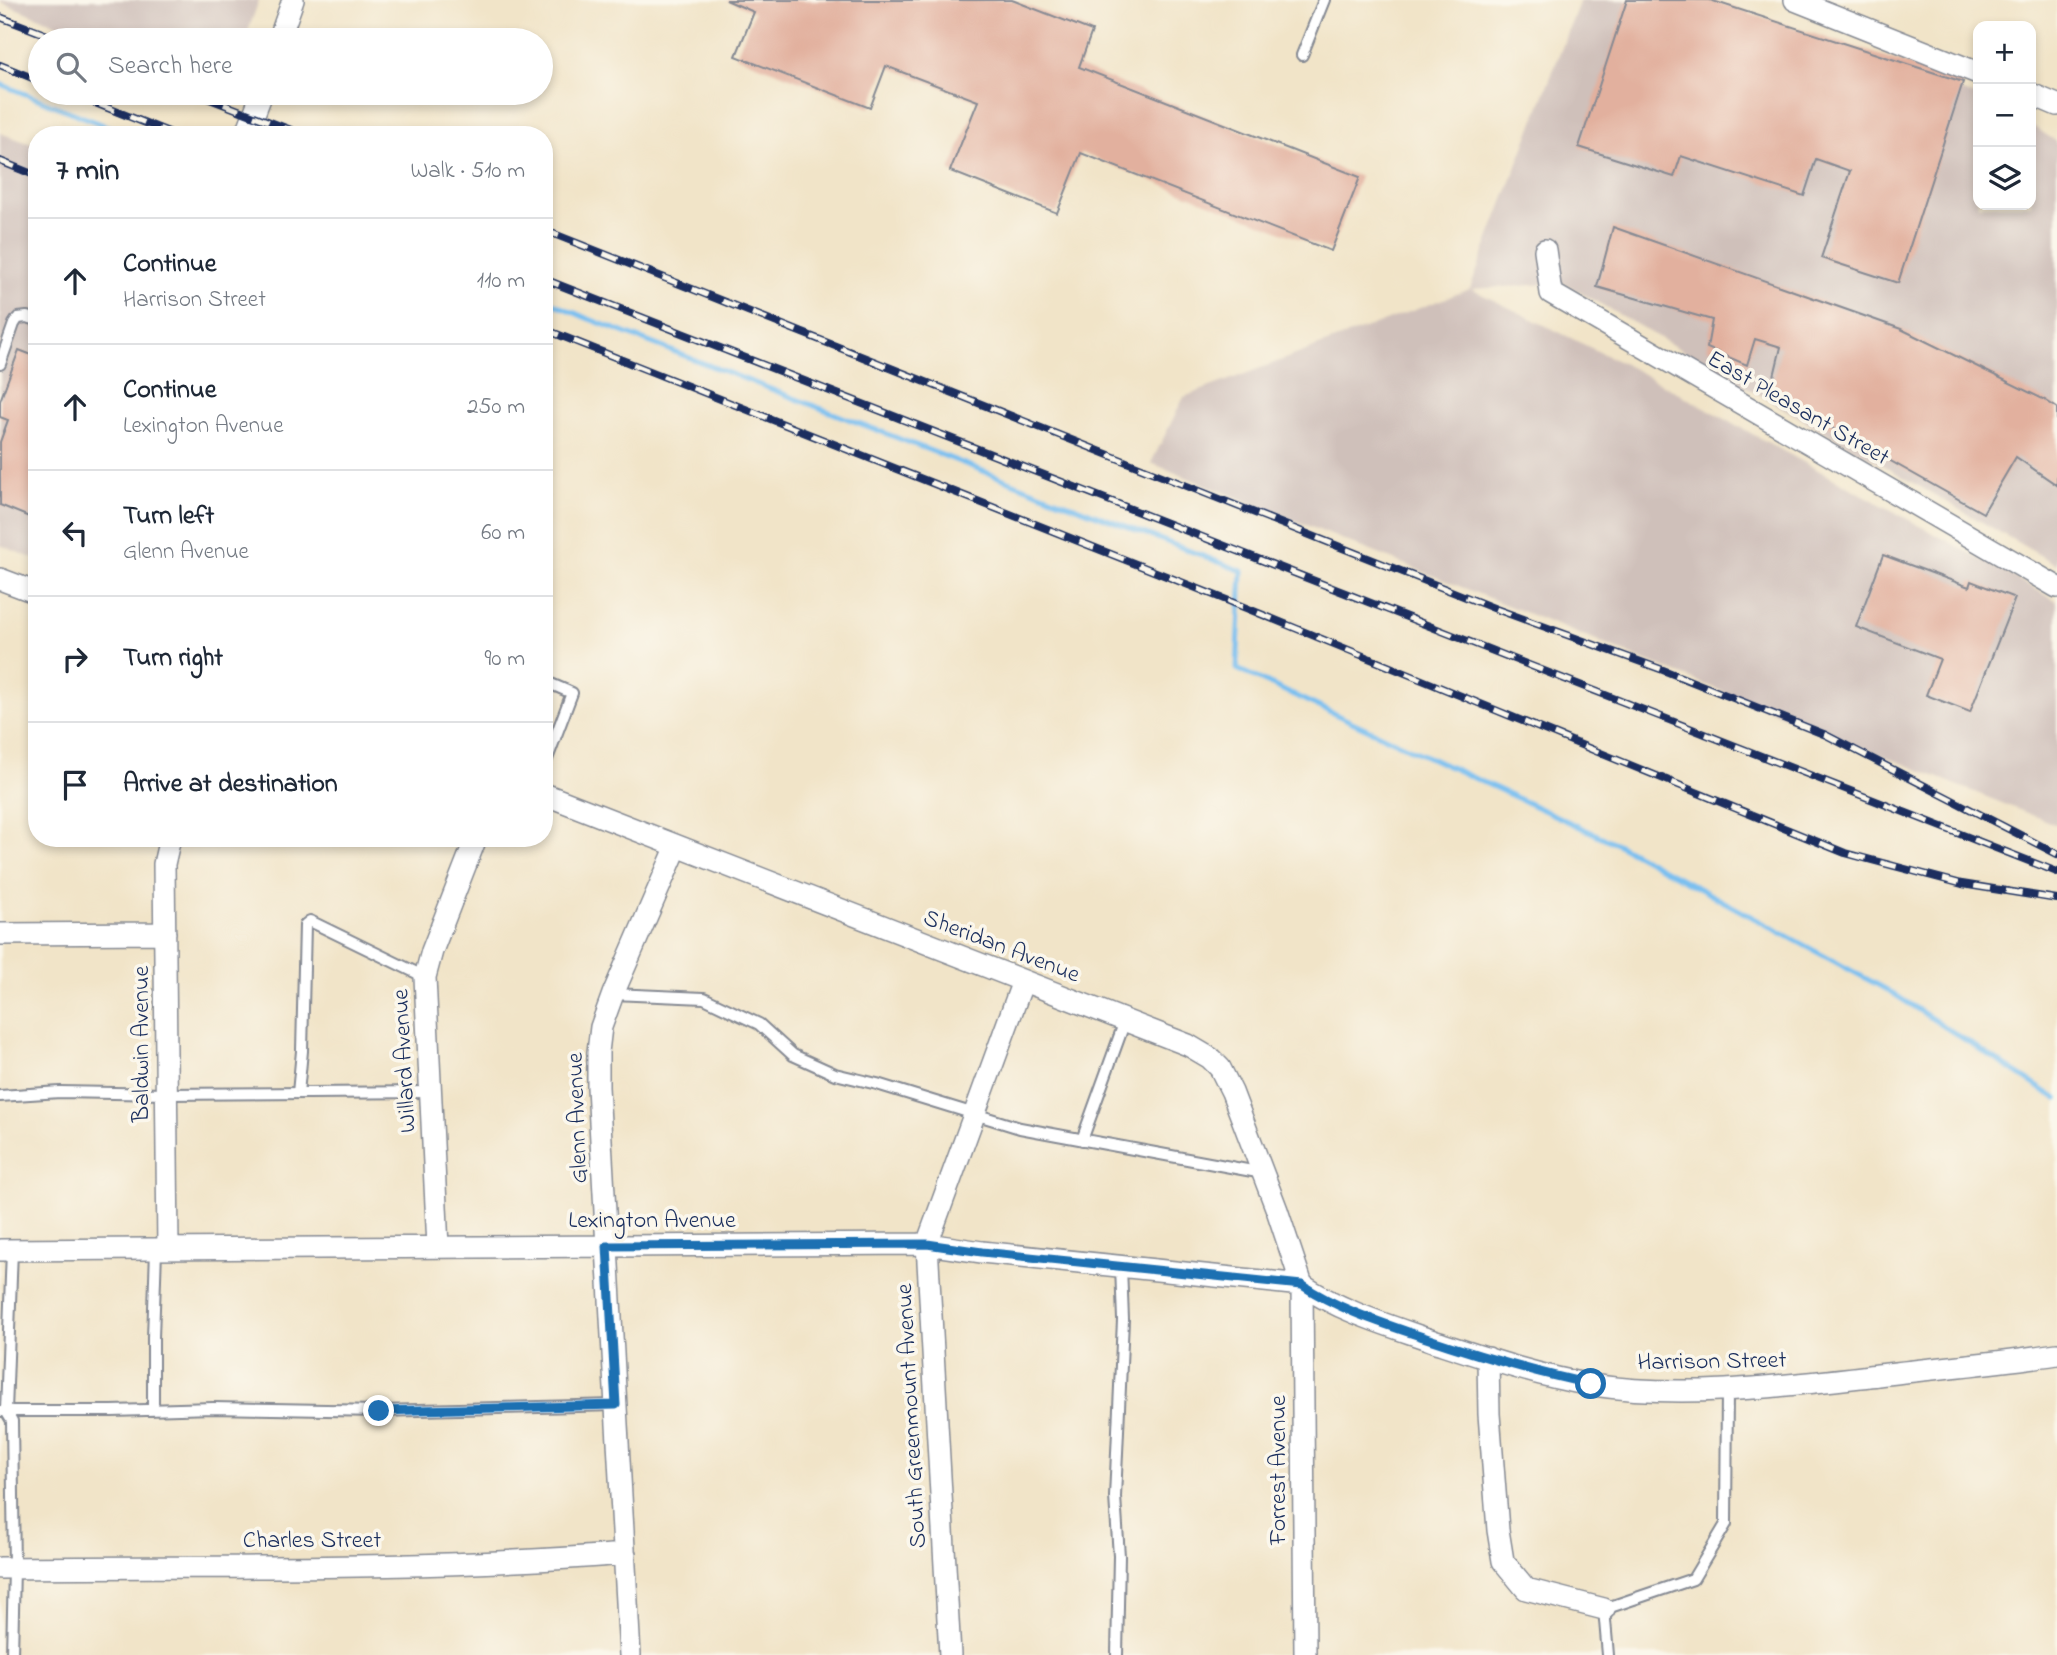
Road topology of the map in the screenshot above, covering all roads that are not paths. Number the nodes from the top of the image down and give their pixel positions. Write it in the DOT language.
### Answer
graph roads {
  1 [pos="293,0"];
  2 [pos="1324,0"];
  3 [pos="1795,0"];
  4 [pos="283,28"];
  5 [pos="1302,55"];
  6 [pos="1973,71"];
  7 [pos="2036,96"];
  8 [pos="257,105"];
  9 [pos="2057,105"];
  10 [pos="249,126"];
  11 [pos="1545,250"];
  12 [pos="28,317"];
  13 [pos="0,364"];
  14 [pos="0,579"];
  15 [pos="2057,587"];
  16 [pos="28,590"];
  17 [pos="553,685"];
  18 [pos="553,743"];
  19 [pos="553,798"];
  20 [pos="677,846"];
  21 [pos="168,847"];
  22 [pos="472,847"];
  23 [pos="166,933"];
  24 [pos="0,934"];
  25 [pos="425,977"];
  26 [pos="1023,981"];
  27 [pos="612,994"];
  28 [pos="1125,1021"];
  29 [pos="432,1092"];
  30 [pos="298,1093"];
  31 [pos="167,1094"];
  32 [pos="0,1096"];
  33 [pos="975,1115"];
  34 [pos="1082,1140"];
  35 [pos="1263,1173"];
  36 [pos="927,1244"];
  37 [pos="607,1246"];
  38 [pos="438,1247"];
  39 [pos="162,1249"];
  40 [pos="6,1250"];
  41 [pos="1121,1266"];
  42 [pos="1302,1285"];
  43 [pos="2057,1354"];
  44 [pos="1488,1359"];
  45 [pos="1727,1389"];
  46 [pos="616,1405"];
  47 [pos="153,1410"];
  48 [pos="3,1411"];
  49 [pos="625,1554"];
  50 [pos="7,1568"];
  51 [pos="1604,1609"];
  52 [pos="12,1655"];
  53 [pos="630,1655"];
  54 [pos="950,1655"];
  55 [pos="1117,1655"];
  56 [pos="1305,1655"];
  57 [pos="1608,1655"];
  1 -- 4 [label="street"];
  2 -- 5 [label="lane"];
  3 -- 6 [label="street"];
  7 -- 9 [label="street"];
  8 -- 10 [label="street"];
  11 -- 15 [label="street, East Pleasant Street"];
  12 -- 13 [label="lane"];
  14 -- 16 [label="street"];
  17 -- 18 [label="lane"];
  19 -- 20 [label="street, Sheridan Avenue"];
  20 -- 26 [label="street, Sheridan Avenue"];
  20 -- 27 [label="street, Glenn Avenue"];
  21 -- 23 [label="street, Baldwin Avenue"];
  22 -- 25 [label="street, Willard Avenue"];
  23 -- 24 [label="street"];
  23 -- 31 [label="street, Baldwin Avenue"];
  25 -- 29 [label="street, Willard Avenue"];
  25 -- 30 [label="lane"];
  26 -- 28 [label="street, Sheridan Avenue"];
  26 -- 33 [label="street, South Greenmount Avenue"];
  27 -- 33 [label="lane"];
  27 -- 37 [label="street, Glenn Avenue"];
  28 -- 34 [label="lane"];
  28 -- 35 [label="street, Sheridan Avenue"];
  29 -- 30 [label="lane"];
  29 -- 38 [label="street, Willard Avenue"];
  30 -- 31 [label="lane"];
  31 -- 32 [label="lane"];
  31 -- 39 [label="street, Baldwin Avenue"];
  33 -- 34 [label="lane"];
  33 -- 36 [label="street, South Greenmount Avenue"];
  34 -- 35 [label="lane"];
  35 -- 42 [label="street, Sheridan Avenue"];
  36 -- 37 [label="street, Lexington Avenue"];
  36 -- 41 [label="street, Lexington Avenue"];
  36 -- 54 [label="street, South Greenmount Avenue"];
  37 -- 38 [label="street, Lexington Avenue"];
  37 -- 46 [label="street, Glenn Avenue"];
  38 -- 39 [label="street, Lexington Avenue"];
  39 -- 40 [label="street, Lexington Avenue"];
  39 -- 47 [label="lane"];
  40 -- 48 [label="lane"];
  41 -- 42 [label="street, Lexington Avenue"];
  41 -- 55 [label="lane"];
  42 -- 44 [label="street, Harrison Street"];
  42 -- 56 [label="street, Forrest Avenue"];
  43 -- 45 [label="street, Harrison Street"];
  44 -- 45 [label="street, Harrison Street"];
  44 -- 51 [label="street"];
  45 -- 51 [label="lane"];
  46 -- 47 [label="lane"];
  46 -- 49 [label="street, Glenn Avenue"];
  47 -- 48 [label="lane"];
  48 -- 50 [label="lane"];
  49 -- 50 [label="street, Charles Street"];
  49 -- 53 [label="street, Glenn Avenue"];
  50 -- 52 [label="lane"];
  51 -- 57 [label="lane"];
}
